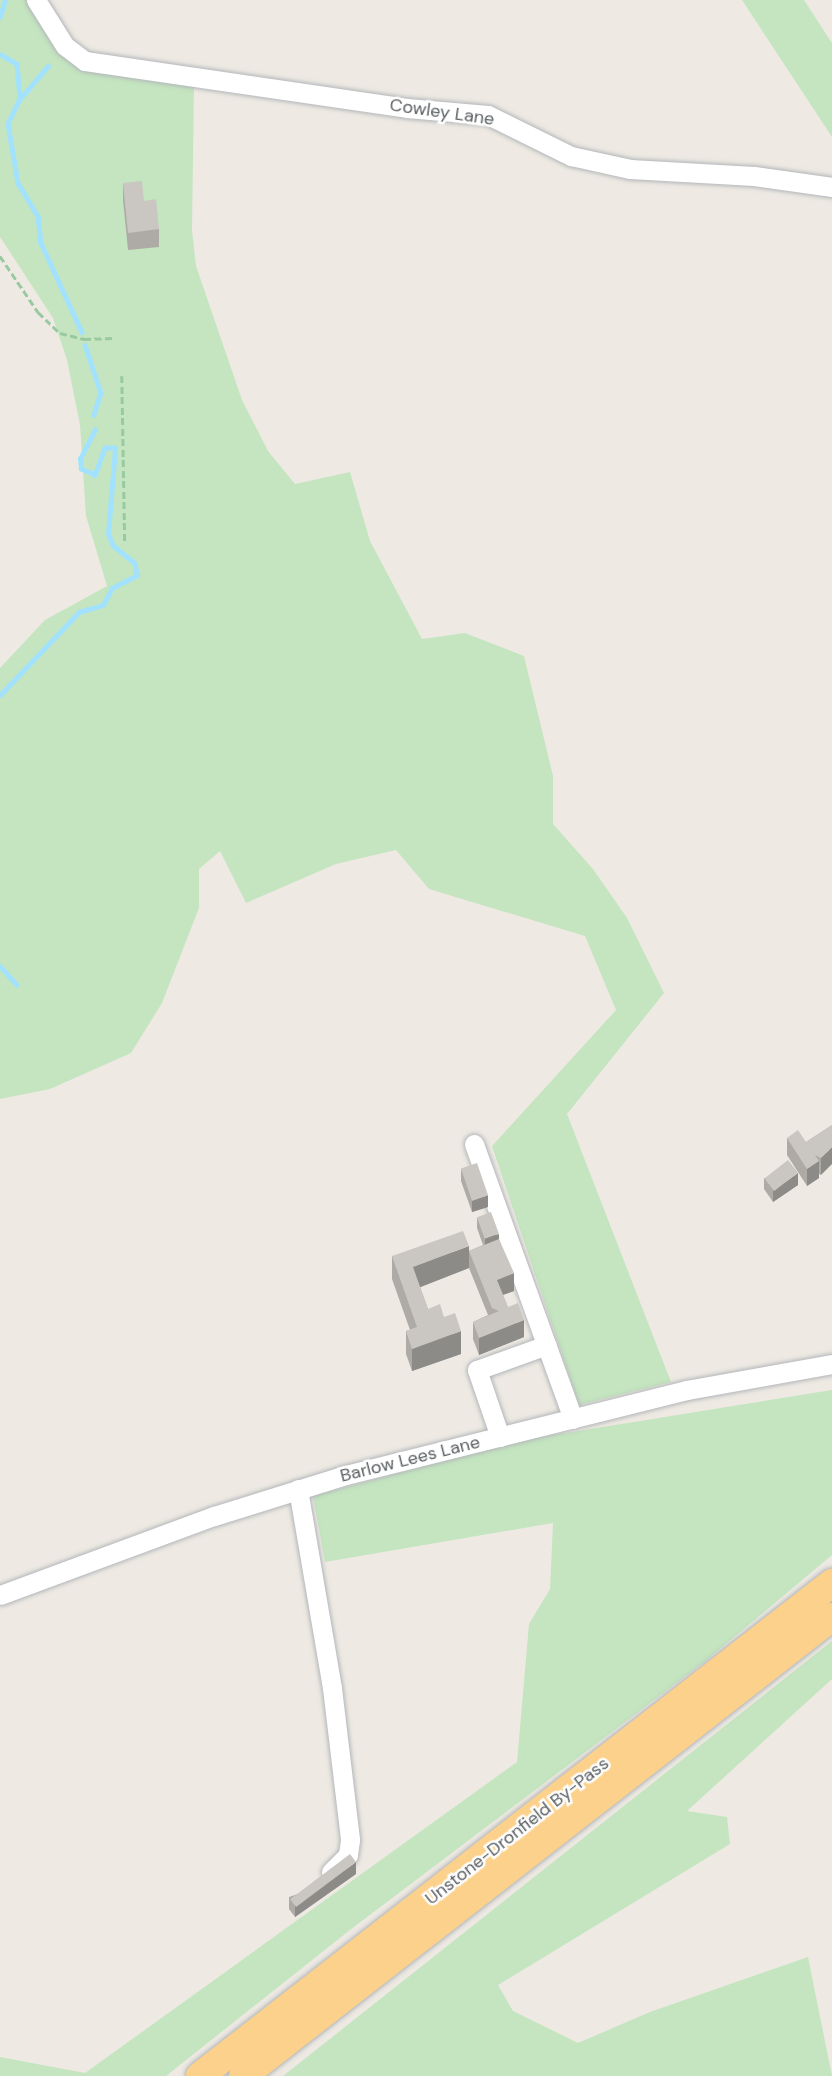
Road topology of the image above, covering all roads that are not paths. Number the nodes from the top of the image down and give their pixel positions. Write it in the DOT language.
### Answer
graph roads {
  1 [pos="36,0"];
  2 [pos="832,187"];
  3 [pos="474,1144"];
  4 [pos="547,1345"];
  5 [pos="832,1364"];
  6 [pos="573,1419"];
  7 [pos="499,1437"];
  8 [pos="298,1489"];
  9 [pos="832,1583"];
  10 [pos="0,1595"];
  11 [pos="832,1617"];
  12 [pos="310,1887"];
  13 [pos="200,2076"];
  14 [pos="243,2076"];
  1 -- 2 [label="street, Cowley Lane"];
  3 -- 4 [label="street"];
  4 -- 6 [label="street"];
  4 -- 7 [label="street"];
  5 -- 6 [label="street, Barlow Lees Lane"];
  6 -- 7 [label="street, Barlow Lees Lane"];
  7 -- 8 [label="street, Barlow Lees Lane"];
  8 -- 10 [label="street, Barlow Lees Lane"];
  8 -- 12 [label="street"];
  9 -- 13 [label="highway, Unstone-Dronfield By-Pass"];
  11 -- 14 [label="highway, Unstone-Dronfield By-Pass"];
}
